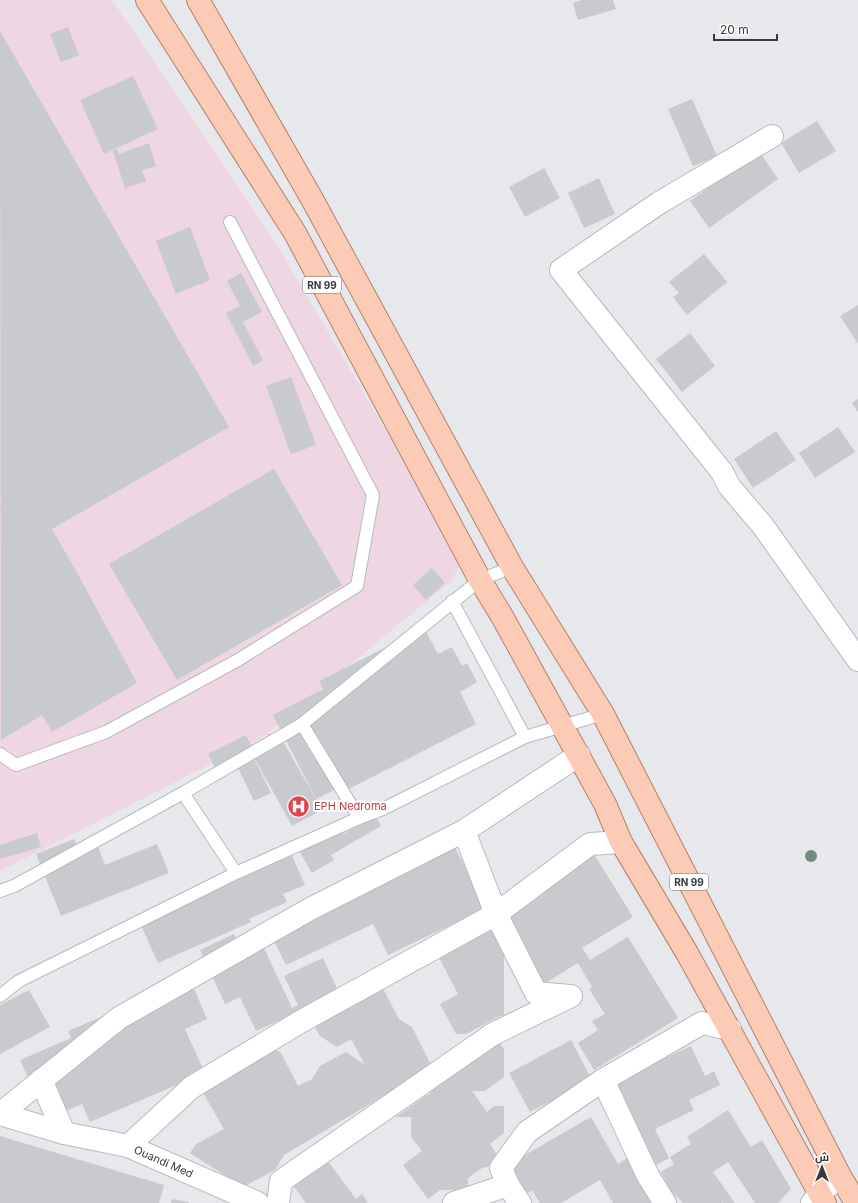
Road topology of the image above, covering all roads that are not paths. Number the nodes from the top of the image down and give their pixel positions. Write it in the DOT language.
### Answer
graph roads {
  1 [pos="147,0"];
  2 [pos="198,0"];
  3 [pos="772,136"];
  4 [pos="230,222"];
  5 [pos="512,567"];
  6 [pos="480,580"];
  7 [pos="452,601"];
  8 [pos="858,660"];
  9 [pos="603,714"];
  10 [pos="302,724"];
  11 [pos="562,725"];
  12 [pos="525,737"];
  13 [pos="0,754"];
  14 [pos="578,756"];
  15 [pos="183,793"];
  16 [pos="359,818"];
  17 [pos="464,831"];
  18 [pos="621,842"];
  19 [pos="236,873"];
  20 [pos="0,891"];
  21 [pos="496,914"];
  22 [pos="0,996"];
  23 [pos="730,1029"];
  24 [pos="41,1080"];
  25 [pos="603,1080"];
  26 [pos="0,1114"];
  27 [pos="64,1133"];
  28 [pos="128,1146"];
  29 [pos="840,1176"];
  30 [pos="508,1185"];
  31 [pos="819,1200"];
  32 [pos="258,1203"];
  33 [pos="278,1203"];
  34 [pos="454,1203"];
  35 [pos="520,1203"];
  36 [pos="665,1203"];
  37 [pos="856,1203"];
  1 -- 6 [label="main road, RN 99"];
  2 -- 5 [label="main road, RN 99"];
  3 -- 8 [label="street"];
  4 -- 13 [label="lane"];
  5 -- 6 [label="lane"];
  5 -- 9 [label="main road, RN 99"];
  6 -- 7 [label="lane"];
  6 -- 11 [label="main road, RN 99"];
  7 -- 10 [label="lane"];
  7 -- 12 [label="lane"];
  9 -- 11 [label="lane"];
  9 -- 29 [label="main road, RN 99"];
  10 -- 15 [label="lane"];
  10 -- 16 [label="lane"];
  11 -- 12 [label="lane"];
  11 -- 14 [label="main road, RN 99"];
  12 -- 16 [label="lane"];
  14 -- 17 [label="street"];
  14 -- 18 [label="main road, RN 99"];
  15 -- 19 [label="lane"];
  15 -- 20 [label="lane"];
  16 -- 19 [label="lane"];
  17 -- 21 [label="street"];
  17 -- 24 [label="street"];
  18 -- 21 [label="street"];
  18 -- 23 [label="main road, RN 99"];
  19 -- 22 [label="lane"];
  21 -- 28 [label="street"];
  21 -- 33 [label="street"];
  23 -- 25 [label="street"];
  23 -- 31 [label="main road, RN 99"];
  24 -- 26 [label="street"];
  24 -- 27 [label="street"];
  25 -- 30 [label="street"];
  25 -- 36 [label="street"];
  26 -- 27 [label="street, Ouandi Med"];
  27 -- 28 [label="street, Ouandi Med"];
  28 -- 32 [label="street, Ouandi Med"];
  29 -- 31 [label="street"];
  29 -- 37 [label="main road, RN 99"];
  30 -- 34 [label="street"];
  30 -- 35 [label="street"];
}
